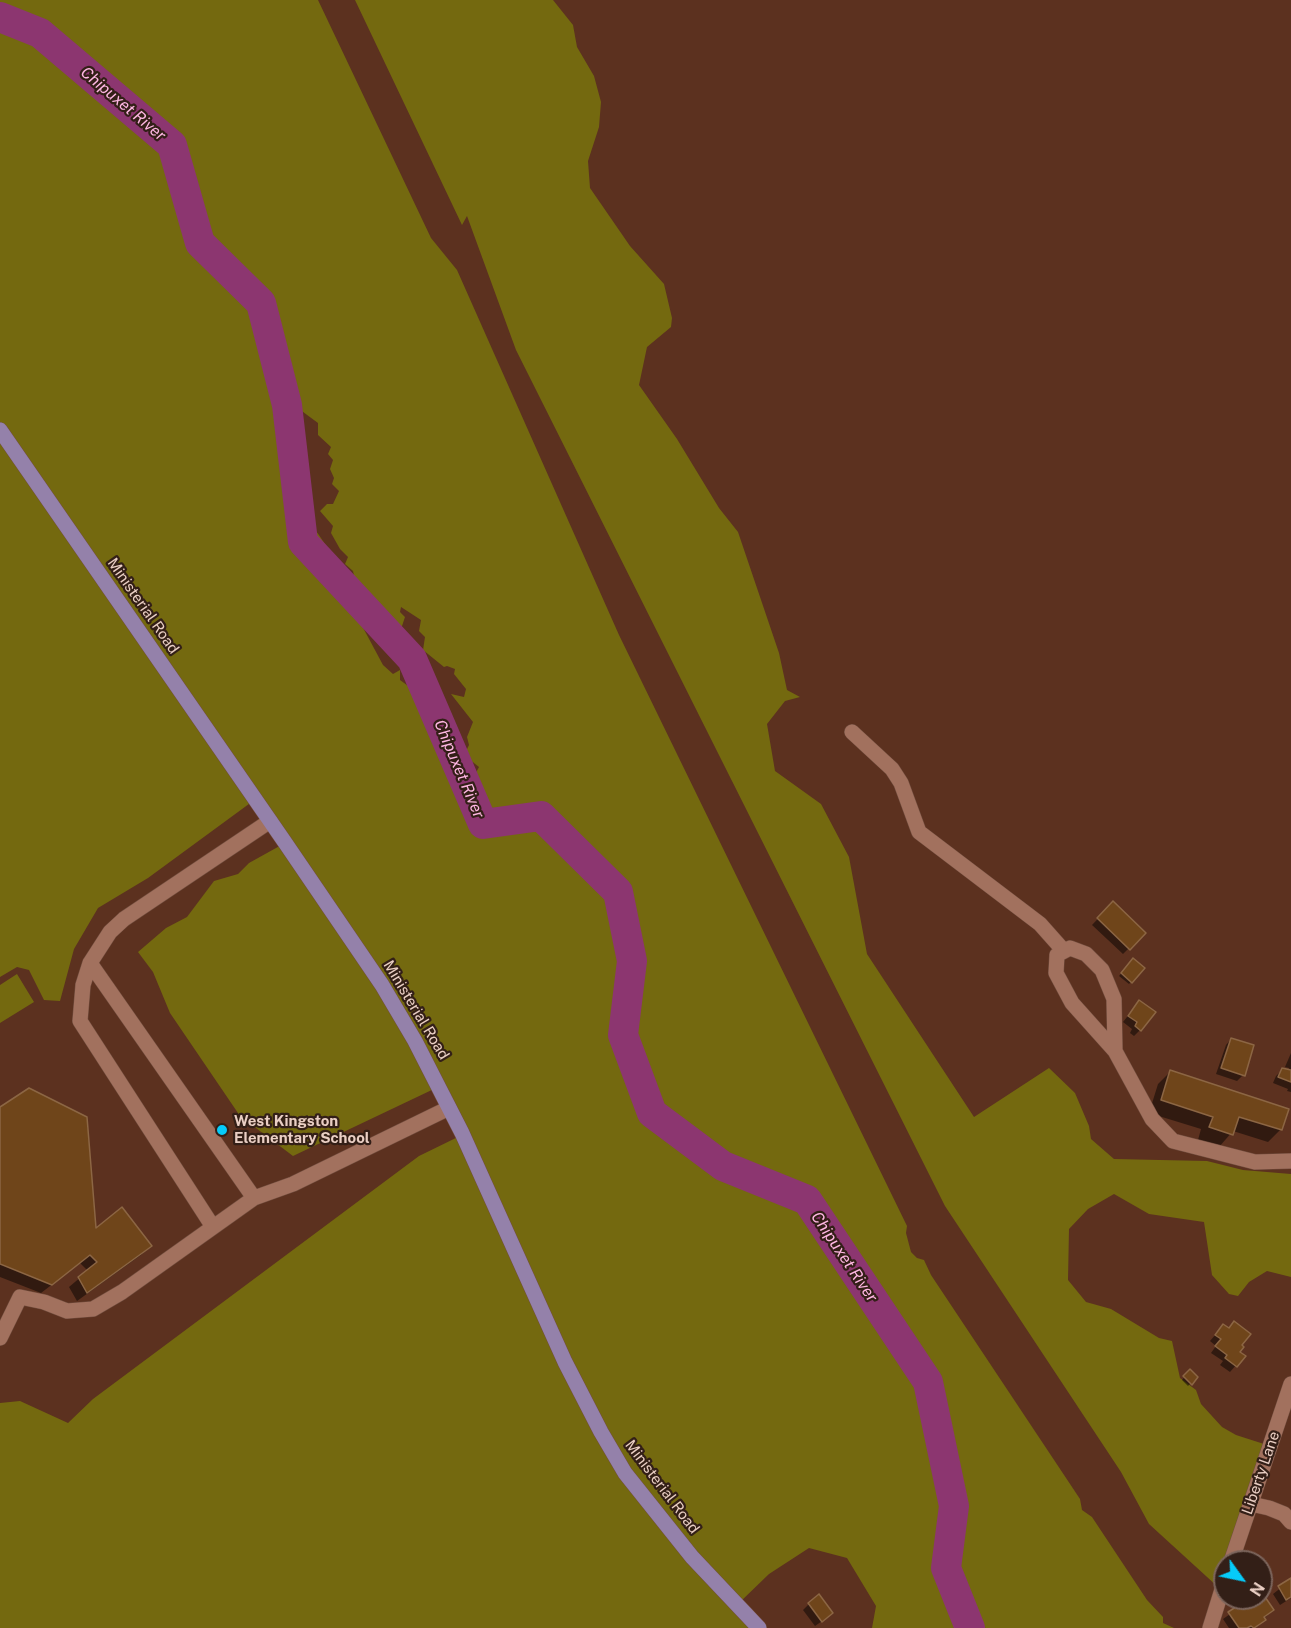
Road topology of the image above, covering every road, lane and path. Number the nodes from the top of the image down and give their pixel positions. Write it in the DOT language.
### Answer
graph roads {
  1 [pos="0,430"];
  2 [pos="852,732"];
  3 [pos="270,821"];
  4 [pos="1064,951"];
  5 [pos="90,963"];
  6 [pos="1115,1051"];
  7 [pos="449,1108"];
  8 [pos="1291,1161"];
  9 [pos="254,1198"];
  10 [pos="213,1227"];
  11 [pos="0,1338"];
  12 [pos="1291,1384"];
  13 [pos="1251,1503"];
  14 [pos="1291,1522"];
  15 [pos="1235,1550"];
  16 [pos="1216,1610"];
  17 [pos="759,1628"];
  18 [pos="1210,1628"];
  1 -- 3 [label="main road, Ministerial Road"];
  2 -- 4 [label="street"];
  3 -- 5 [label="street"];
  3 -- 7 [label="main road, Ministerial Road"];
  4 -- 6 [label="street"];
  4 -- 6 [label="street"];
  5 -- 9 [label="street"];
  5 -- 10 [label="street"];
  6 -- 8 [label="street"];
  7 -- 9 [label="street"];
  7 -- 17 [label="main road, Ministerial Road"];
  9 -- 10 [label="street"];
  10 -- 11 [label="street"];
  12 -- 13 [label="street, Liberty Lane"];
  13 -- 14 [label="street"];
  13 -- 15 [label="street, Liberty Lane"];
  16 -- 18 [label="street"];
}
